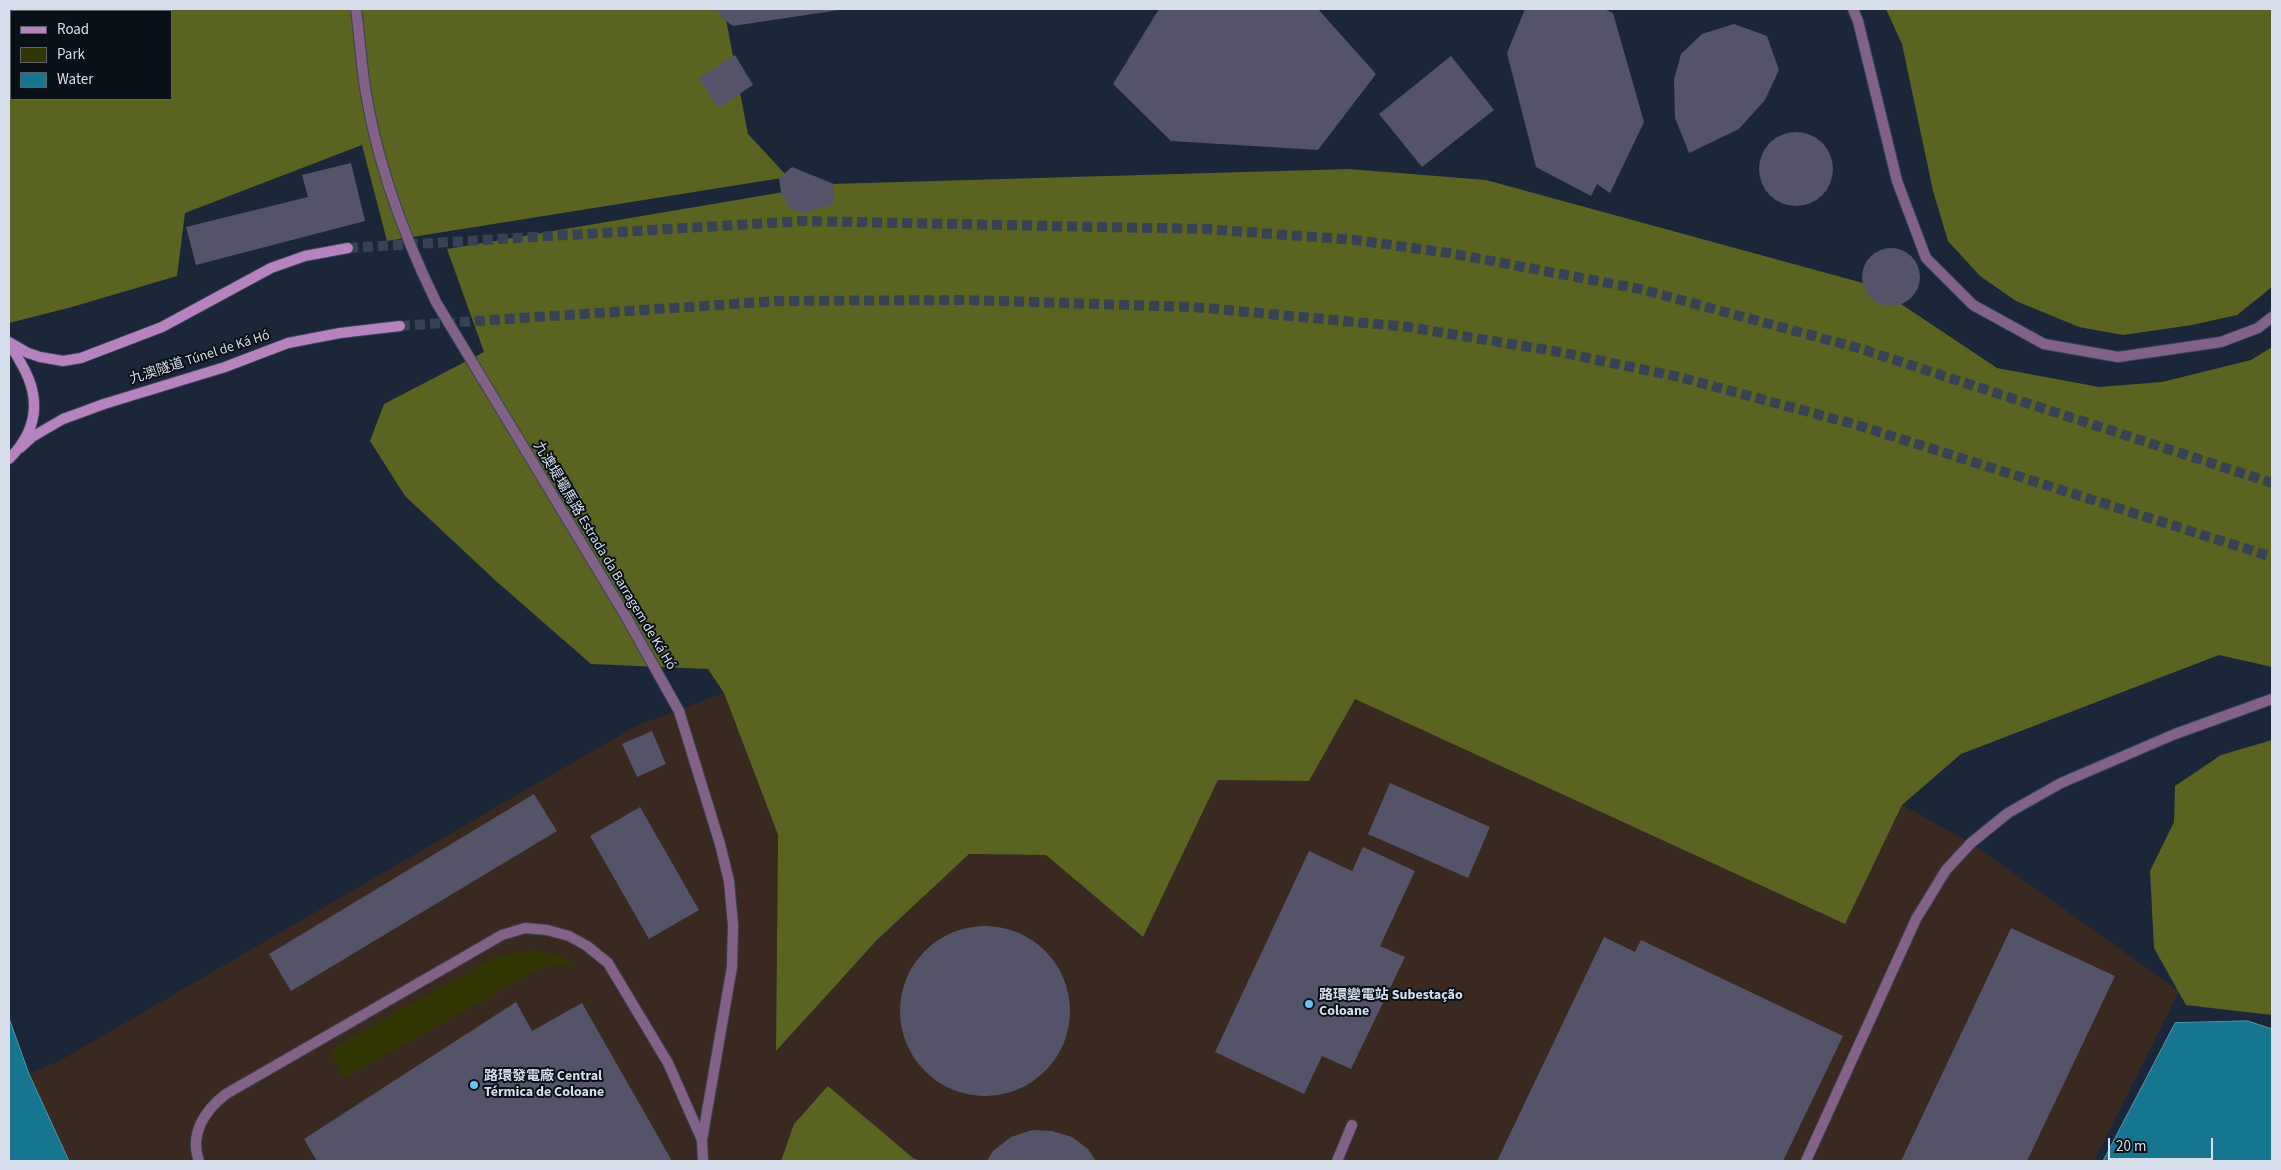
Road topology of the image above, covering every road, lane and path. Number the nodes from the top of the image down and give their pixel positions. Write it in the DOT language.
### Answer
graph roads {
  1 [pos="356,9"];
  2 [pos="1853,9"];
  3 [pos="348,248"];
  4 [pos="2272,317"];
  5 [pos="400,326"];
  6 [pos="9,344"];
  7 [pos="20,448"];
  8 [pos="9,459"];
  9 [pos="2272,699"];
  10 [pos="1352,1125"];
  11 [pos="702,1140"];
  12 [pos="199,1161"];
  13 [pos="703,1161"];
  14 [pos="1337,1161"];
  15 [pos="1806,1161"];
  1 -- 11 [label="street, 九澳堤壩馬路 Estrada da Barragem de Ká Hó"];
  2 -- 4 [label="street"];
  3 -- 6 [label="main road"];
  5 -- 7 [label="main road, 九澳隧道 Túnel de Ká Hó"];
  6 -- 7 [label="main road"];
  7 -- 8 [label="main road"];
  9 -- 15 [label="street"];
  10 -- 14 [label="street"];
  11 -- 12 [label="street"];
  11 -- 13 [label="street"];
}
